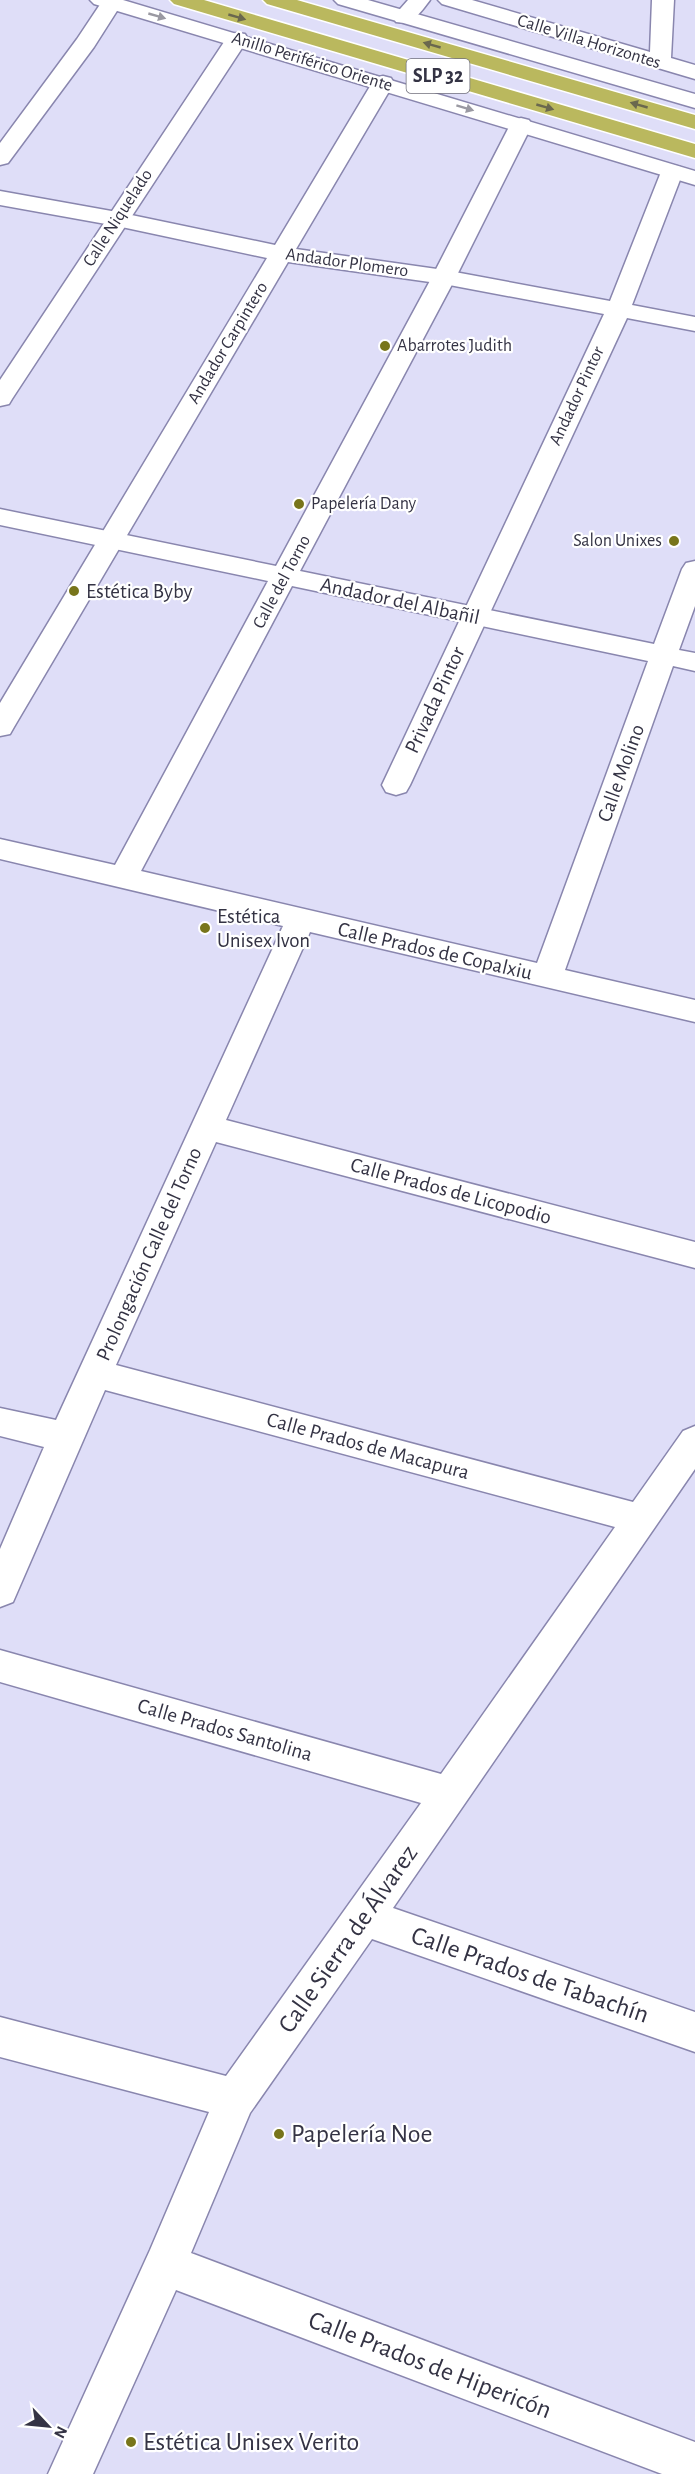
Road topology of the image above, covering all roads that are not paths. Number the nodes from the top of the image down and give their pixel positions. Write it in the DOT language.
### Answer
graph roads {
  1 [pos="181,0"];
  2 [pos="274,0"];
  3 [pos="345,0"];
  4 [pos="419,0"];
  5 [pos="449,0"];
  6 [pos="663,0"];
  7 [pos="106,2"];
  8 [pos="404,17"];
  9 [pos="237,39"];
  10 [pos="660,63"];
  11 [pos="695,72"];
  12 [pos="383,83"];
  13 [pos="695,101"];
  14 [pos="695,122"];
  15 [pos="521,125"];
  16 [pos="695,151"];
  17 [pos="0,158"];
  18 [pos="683,175"];
  19 [pos="0,198"];
  20 [pos="117,219"];
  21 [pos="283,254"];
  22 [pos="444,277"];
  23 [pos="618,311"];
  24 [pos="695,324"];
  25 [pos="0,399"];
  26 [pos="0,517"];
  27 [pos="108,539"];
  28 [pos="695,569"];
  29 [pos="285,576"];
  30 [pos="474,616"];
  31 [pos="664,655"];
  32 [pos="695,662"];
  33 [pos="0,727"];
  34 [pos="396,785"];
  35 [pos="0,849"];
  36 [pos="123,878"];
  37 [pos="301,919"];
  38 [pos="547,977"];
  39 [pos="695,1011"];
  40 [pos="207,1127"];
  41 [pos="695,1255"];
  42 [pos="95,1373"];
  43 [pos="0,1422"];
  44 [pos="66,1437"];
  45 [pos="695,1441"];
  46 [pos="641,1519"];
  47 [pos="0,1591"];
  48 [pos="0,1666"];
  49 [pos="450,1794"];
  50 [pos="364,1917"];
  51 [pos="695,2032"];
  52 [pos="0,2037"];
  53 [pos="235,2099"];
  54 [pos="165,2265"];
  55 [pos="695,2464"];
  56 [pos="70,2474"];
  1 -- 16 [label="highway, Anillo Periférico Oriente / SLP 32, one-way"];
  14 -- 2 [label="highway, SLP 32, one-way"];
  3 -- 8 [label="street"];
  4 -- 8 [label="street"];
  5 -- 10 [label="street, Calle Villa Horizontes"];
  6 -- 10 [label="street"];
  7 -- 9 [label="street, Anillo Periférico Oriente, one-way"];
  7 -- 17 [label="street"];
  8 -- 13 [label="street"];
  9 -- 12 [label="street, Anillo Periférico Oriente"];
  9 -- 20 [label="street, Calle Niquelado"];
  10 -- 11 [label="street, Calle Villa Horizontes"];
  12 -- 15 [label="street, Anillo Periférico Oriente, one-way"];
  12 -- 21 [label="street, Andador Carpintero"];
  15 -- 18 [label="street, Anillo Periférico Oriente"];
  15 -- 22 [label="street, Calle del Torno"];
  18 -- 23 [label="street, Andador Pintor"];
  19 -- 20 [label="street, Andador Plomero"];
  20 -- 21 [label="street, Andador Plomero"];
  20 -- 25 [label="street, Calle Niquelado"];
  21 -- 22 [label="street, Andador Plomero"];
  21 -- 27 [label="street, Andador Carpintero"];
  22 -- 23 [label="street, Andador Plomero"];
  22 -- 29 [label="street, Calle del Torno"];
  23 -- 24 [label="street, Andador Plomero"];
  23 -- 30 [label="street, Andador Pintor"];
  26 -- 27 [label="street, Andador del Albañil"];
  27 -- 29 [label="street, Andador del Albañil"];
  27 -- 33 [label="street, Andador Carpintero"];
  28 -- 31 [label="street, Calle Molino"];
  29 -- 30 [label="street, Andador del Albañil"];
  29 -- 36 [label="street, Calle del Torno"];
  30 -- 31 [label="street, Andador del Albañil"];
  30 -- 34 [label="street, Privada Pintor"];
  31 -- 32 [label="street, Andador del Albañil"];
  31 -- 38 [label="street, Calle Molino"];
  35 -- 36 [label="street, Calle Prados de Copalxiu"];
  36 -- 37 [label="street, Calle Prados de Copalxiu"];
  37 -- 38 [label="street, Calle Prados de Copalxiu"];
  37 -- 40 [label="street, Prolongación Calle del Torno"];
  38 -- 39 [label="street, Calle Prados de Copalxiu"];
  40 -- 41 [label="street, Calle Prados de Licopodio"];
  40 -- 42 [label="street, Prolongación Calle del Torno"];
  42 -- 44 [label="street, Prolongación Calle del Torno"];
  42 -- 46 [label="street, Calle Prados de Macapura"];
  43 -- 44 [label="street"];
  44 -- 47 [label="street, Prolongación Calle del Torno"];
  45 -- 46 [label="street, Calle Sierra de Álvarez"];
  46 -- 49 [label="street, Calle Sierra de Álvarez"];
  48 -- 49 [label="street, Calle Prados Santolina"];
  49 -- 50 [label="street, Calle Sierra de Álvarez"];
  50 -- 51 [label="street, Calle Prados de Tabachín"];
  50 -- 53 [label="street, Calle Sierra de Álvarez"];
  52 -- 53 [label="street"];
  53 -- 54 [label="street, Calle Sierra de Álvarez"];
  54 -- 55 [label="street, Calle Prados de Hipericón"];
  54 -- 56 [label="street, Calle Sierra de Álvarez"];
}
